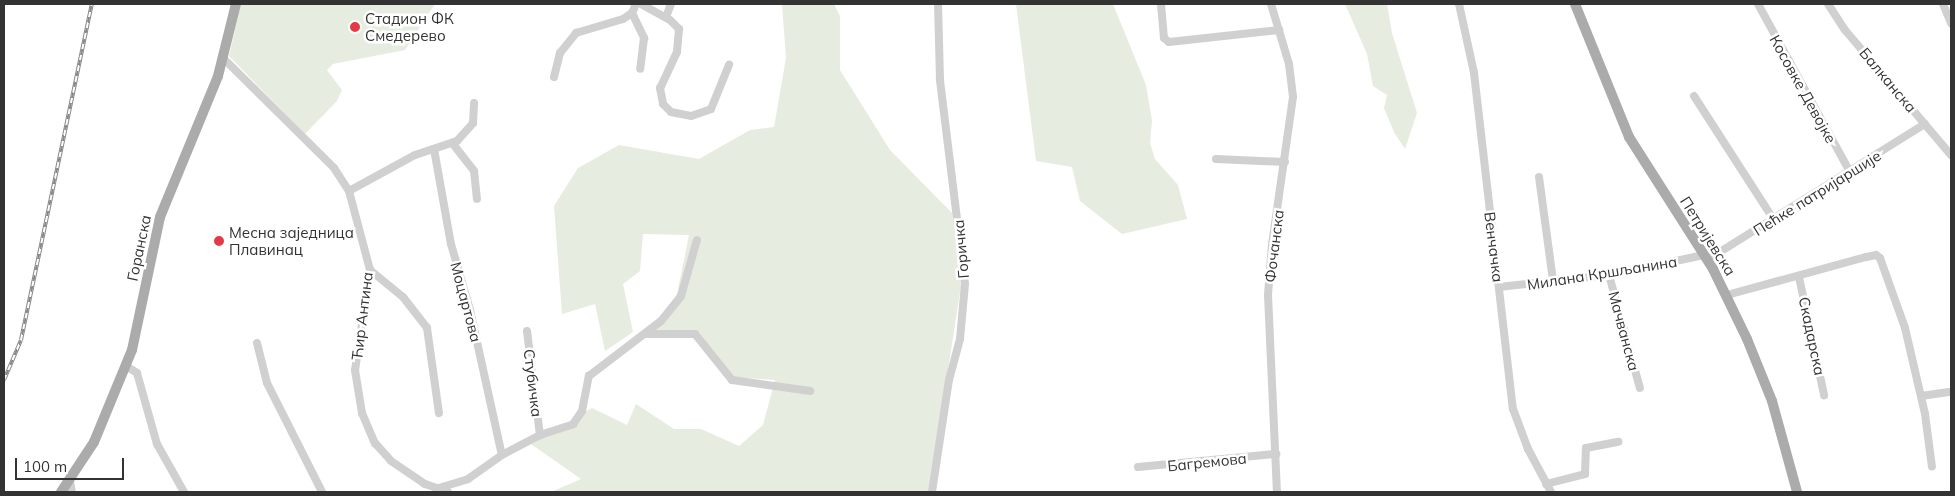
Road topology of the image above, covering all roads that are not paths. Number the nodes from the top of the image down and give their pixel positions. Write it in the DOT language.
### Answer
graph roads {
  1 [pos="236,4"];
  2 [pos="636,4"];
  3 [pos="641,4"];
  4 [pos="672,4"];
  5 [pos="938,4"];
  6 [pos="1161,4"];
  7 [pos="1270,4"];
  8 [pos="1460,4"];
  9 [pos="1575,4"];
  10 [pos="1758,4"];
  11 [pos="1828,4"];
  12 [pos="1943,4"];
  13 [pos="632,13"];
  14 [pos="666,17"];
  15 [pos="1951,23"];
  16 [pos="1279,30"];
  17 [pos="223,58"];
  18 [pos="729,65"];
  19 [pos="640,69"];
  20 [pos="554,77"];
  21 [pos="1694,96"];
  22 [pos="474,103"];
  23 [pos="1925,124"];
  24 [pos="453,144"];
  25 [pos="434,148"];
  26 [pos="1951,155"];
  27 [pos="1216,159"];
  28 [pos="1285,162"];
  29 [pos="1851,174"];
  30 [pos="1539,177"];
  31 [pos="349,191"];
  32 [pos="477,200"];
  33 [pos="1774,220"];
  34 [pos="697,240"];
  35 [pos="1706,257"];
  36 [pos="370,270"];
  37 [pos="1609,275"];
  38 [pos="1799,277"];
  39 [pos="1553,281"];
  40 [pos="1499,287"];
  41 [pos="1727,295"];
  42 [pos="527,331"];
  43 [pos="645,334"];
  44 [pos="258,343"];
  45 [pos="126,366"];
  46 [pos="1640,388"];
  47 [pos="810,391"];
  48 [pos="1951,392"];
  49 [pos="1824,395"];
  50 [pos="1921,396"];
  51 [pos="439,413"];
  52 [pos="540,435"];
  53 [pos="1618,442"];
  54 [pos="1276,454"];
  55 [pos="502,456"];
  56 [pos="1138,467"];
  57 [pos="1932,467"];
  58 [pos="70,481"];
  59 [pos="1546,484"];
  60 [pos="437,490"];
  61 [pos="61,492"];
  62 [pos="72,492"];
  63 [pos="184,492"];
  64 [pos="322,492"];
  65 [pos="448,492"];
  66 [pos="932,492"];
  67 [pos="1277,492"];
  68 [pos="1550,492"];
  69 [pos="1797,492"];
  1 -- 17 [label="main road, Горанска"];
  2 -- 13 [label="street"];
  3 -- 14 [label="street"];
  4 -- 14 [label="street"];
  5 -- 66 [label="street, Горичка"];
  6 -- 16 [label="street"];
  7 -- 16 [label="street, Фочанска"];
  8 -- 40 [label="street, Венчачка"];
  9 -- 35 [label="main road, Петријевска"];
  10 -- 29 [label="street, Косовке Девојке"];
  11 -- 23 [label="street, Балканска"];
  12 -- 15 [label="street"];
  13 -- 19 [label="street"];
  13 -- 20 [label="street"];
  14 -- 18 [label="street"];
  16 -- 28 [label="street, Фочанска"];
  17 -- 31 [label="street, Ћир Антина"];
  17 -- 45 [label="main road, Горанска"];
  21 -- 33 [label="street"];
  22 -- 24 [label="street"];
  23 -- 26 [label="street, Балканска"];
  23 -- 29 [label="street, Пећке патријаршије"];
  24 -- 25 [label="street"];
  24 -- 32 [label="street"];
  25 -- 31 [label="street"];
  25 -- 55 [label="street, Моцартова"];
  27 -- 28 [label="street"];
  28 -- 54 [label="street, Фочанска"];
  29 -- 33 [label="street, Пећке патријаршије"];
  30 -- 39 [label="street"];
  31 -- 36 [label="street, Ћир Антина"];
  33 -- 35 [label="street, Пећке патријаршије"];
  34 -- 43 [label="street"];
  35 -- 37 [label="street, Милана Кршљанина"];
  35 -- 41 [label="main road, Петријевска"];
  36 -- 51 [label="street"];
  36 -- 60 [label="street, Ћир Антина"];
  37 -- 39 [label="street, Милана Кршљанина"];
  37 -- 46 [label="street, Мачванска"];
  38 -- 41 [label="street"];
  38 -- 49 [label="street, Скадарска"];
  38 -- 50 [label="street"];
  39 -- 40 [label="street, Милана Кршљанина"];
  40 -- 59 [label="street, Венчачка"];
  41 -- 69 [label="main road, Петријевска"];
  42 -- 52 [label="street, Стубичка"];
  43 -- 47 [label="street"];
  43 -- 52 [label="street"];
  44 -- 64 [label="street"];
  45 -- 58 [label="main road, Горанска"];
  45 -- 63 [label="street"];
  48 -- 50 [label="street"];
  50 -- 57 [label="street"];
  52 -- 55 [label="street"];
  53 -- 59 [label="street"];
  54 -- 56 [label="street, Багремова"];
  54 -- 67 [label="street, Фочанска"];
  55 -- 60 [label="street"];
  58 -- 61 [label="main road, Горанска"];
  58 -- 62 [label="street"];
  59 -- 68 [label="street, Венчачка"];
  60 -- 65 [label="street, Ћир Антина"];
}
